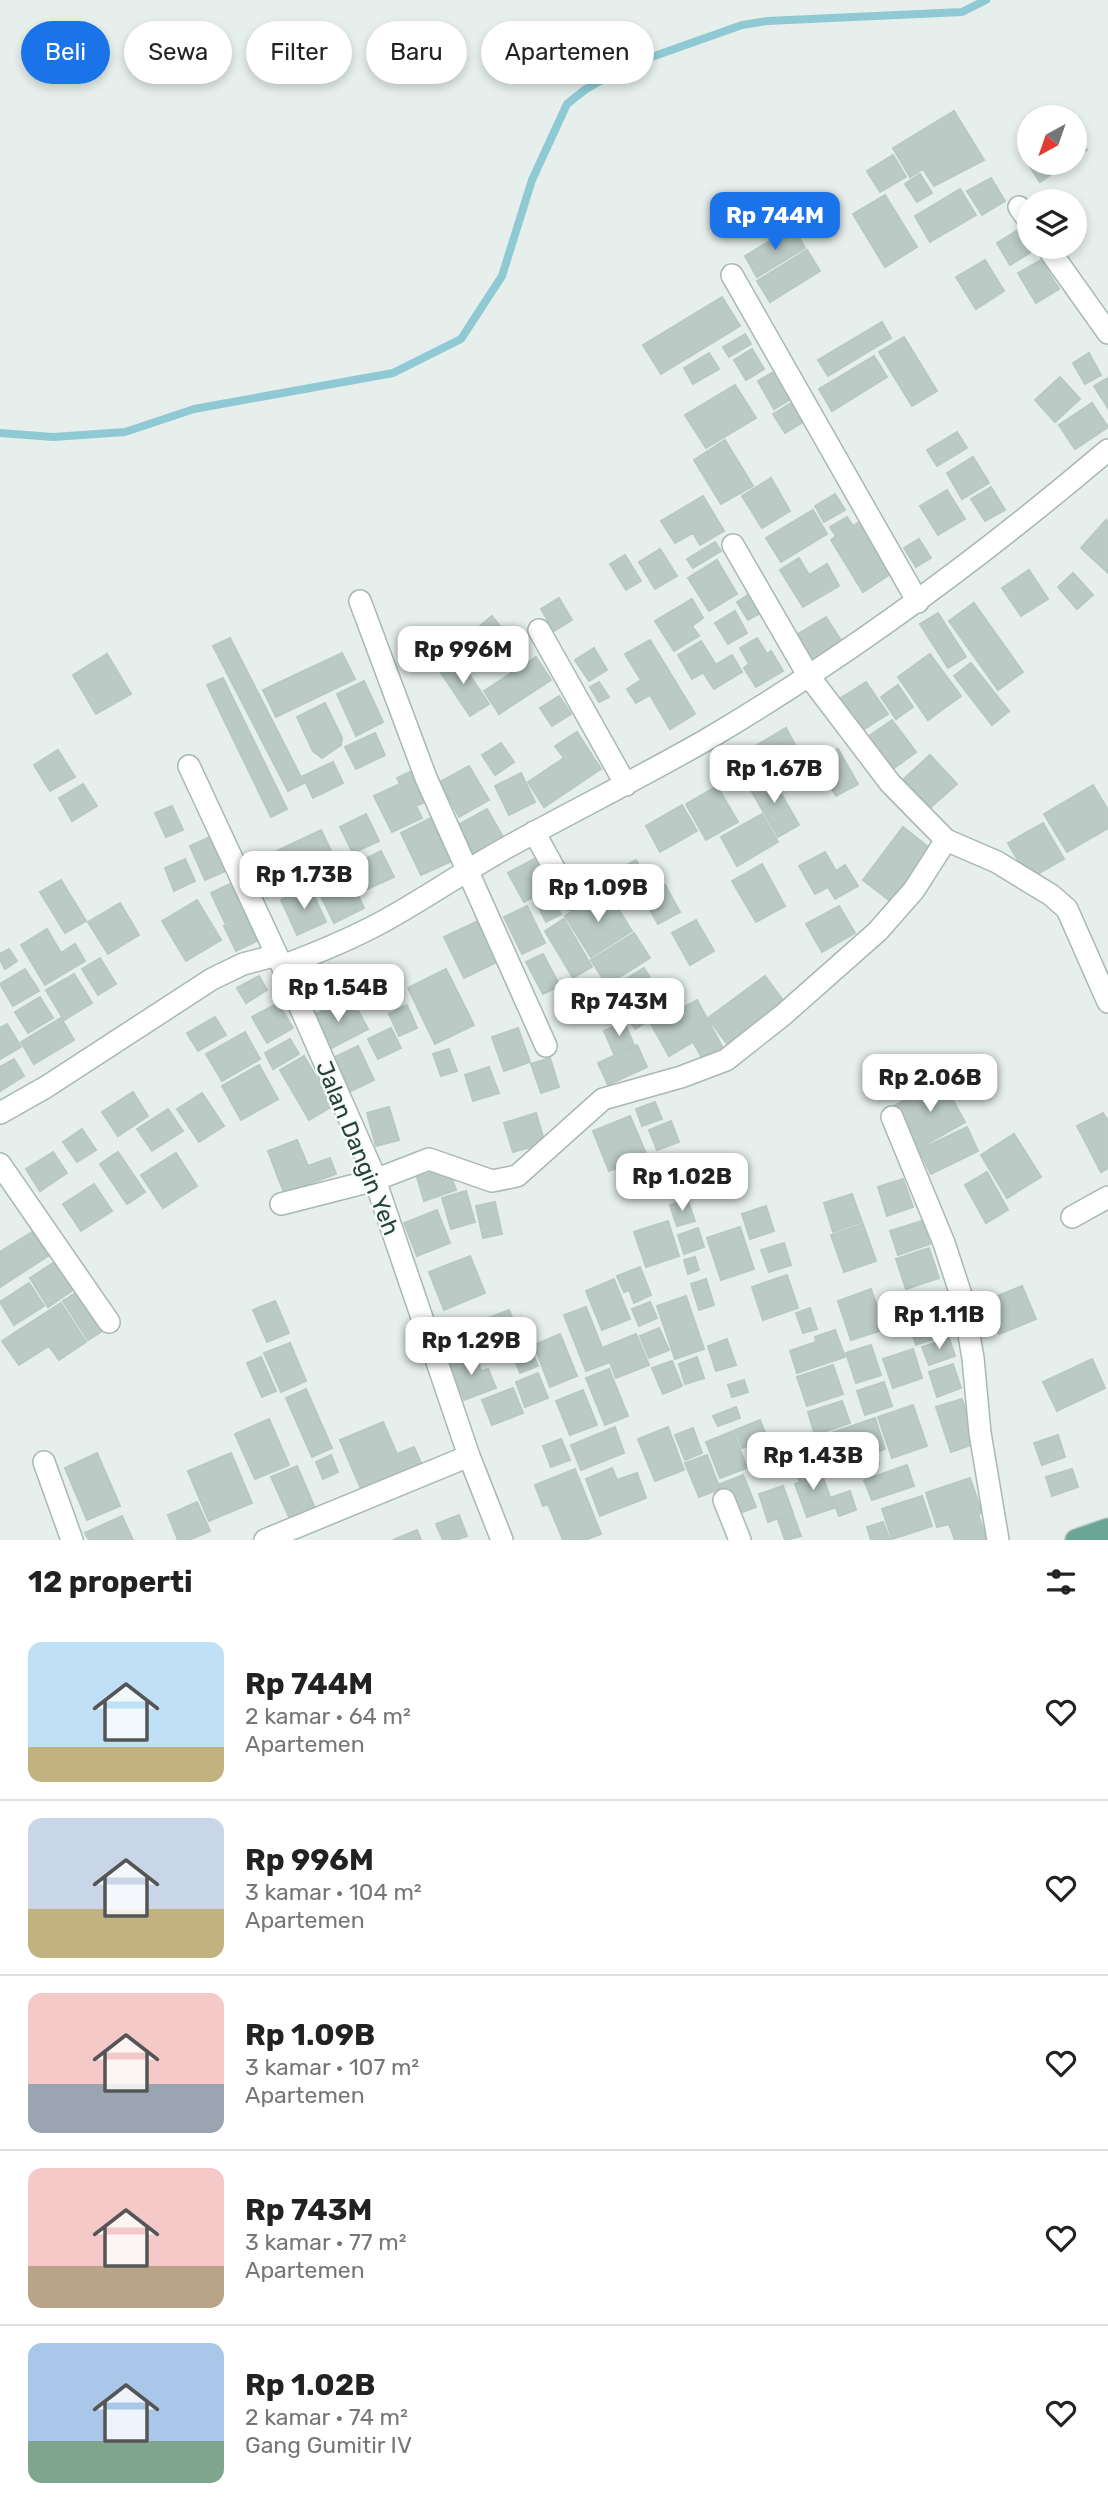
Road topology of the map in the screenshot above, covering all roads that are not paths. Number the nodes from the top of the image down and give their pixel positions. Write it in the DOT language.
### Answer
graph roads {
  1 [pos="1056,259"];
  2 [pos="732,275"];
  3 [pos="1108,333"];
  4 [pos="1108,450"];
  5 [pos="733,545"];
  6 [pos="360,601"];
  7 [pos="918,602"];
  8 [pos="539,630"];
  9 [pos="808,675"];
  10 [pos="189,766"];
  11 [pos="626,785"];
  12 [pos="534,832"];
  13 [pos="946,840"];
  14 [pos="467,869"];
  15 [pos="571,899"];
  16 [pos="280,960"];
  17 [pos="1108,1002"];
  18 [pos="545,1046"];
  19 [pos="0,1113"];
  20 [pos="892,1117"];
  21 [pos="0,1164"];
  22 [pos="375,1180"];
  23 [pos="1108,1197"];
  24 [pos="281,1204"];
  25 [pos="1072,1217"];
  26 [pos="109,1322"];
  27 [pos="469,1456"];
  28 [pos="44,1462"];
  29 [pos="724,1500"];
  30 [pos="1108,1529"];
  31 [pos="72,1540"];
  32 [pos="265,1540"];
  33 [pos="502,1540"];
  34 [pos="740,1540"];
  35 [pos="998,1540"];
  36 [pos="1076,1540"];
  1 -- 3 [label="street"];
  2 -- 7 [label="street"];
  4 -- 7 [label="street"];
  5 -- 9 [label="street"];
  6 -- 14 [label="street"];
  7 -- 9 [label="street"];
  8 -- 11 [label="street"];
  9 -- 11 [label="street"];
  9 -- 13 [label="street"];
  10 -- 16 [label="street, Jalan Dangin Yeh"];
  11 -- 12 [label="street"];
  12 -- 14 [label="street"];
  12 -- 15 [label="street"];
  13 -- 17 [label="street"];
  13 -- 22 [label="street"];
  14 -- 16 [label="street"];
  14 -- 18 [label="street"];
  16 -- 19 [label="street"];
  16 -- 22 [label="street, Jalan Dangin Yeh"];
  20 -- 35 [label="street"];
  21 -- 26 [label="street"];
  22 -- 24 [label="street"];
  22 -- 27 [label="street, Jalan Dangin Yeh"];
  23 -- 25 [label="street"];
  27 -- 32 [label="street"];
  27 -- 33 [label="street, Jalan Dangin Yeh"];
  28 -- 31 [label="street"];
  29 -- 34 [label="street"];
  30 -- 36 [label="main road"];
}
